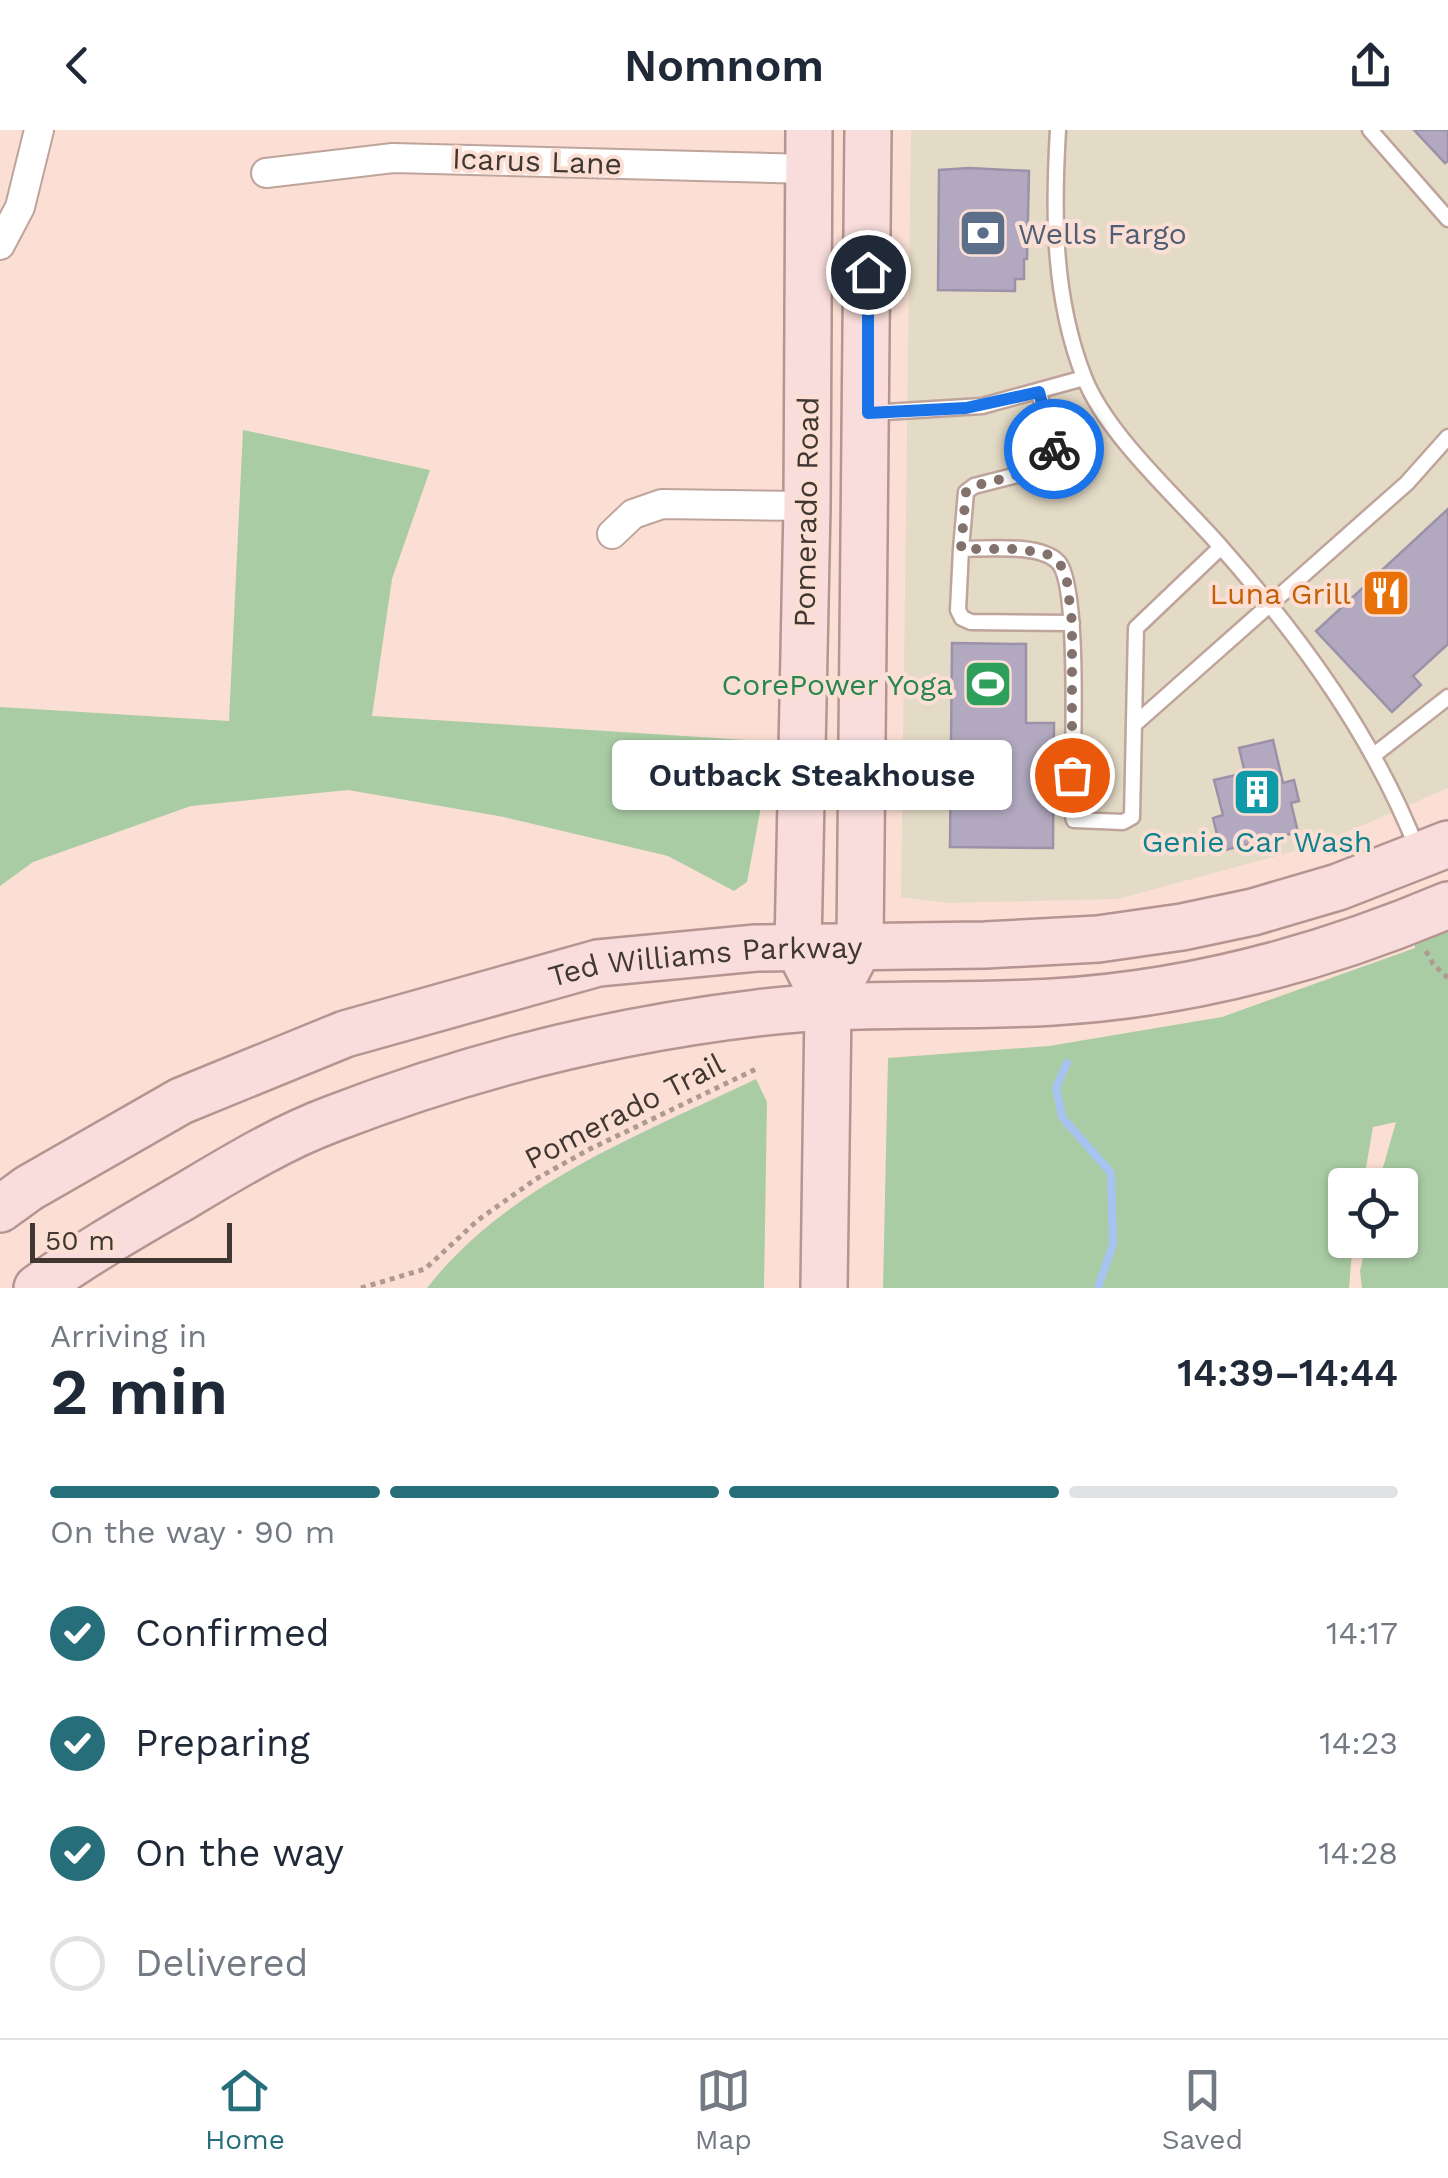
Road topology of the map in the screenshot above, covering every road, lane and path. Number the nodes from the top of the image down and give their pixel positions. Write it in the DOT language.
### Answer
graph roads {
  1 [pos="40,130"];
  2 [pos="868,130"];
  3 [pos="1058,130"];
  4 [pos="1370,130"];
  5 [pos="809,149"];
  6 [pos="266,173"];
  7 [pos="1448,219"];
  8 [pos="0,245"];
  9 [pos="1084,378"];
  10 [pos="1039,392"];
  11 [pos="868,413"];
  12 [pos="1448,437"];
  13 [pos="807,506"];
  14 [pos="612,534"];
  15 [pos="1221,547"];
  16 [pos="961,549"];
  17 [pos="1272,606"];
  18 [pos="1072,622"];
  19 [pos="1448,697"];
  20 [pos="1136,723"];
  21 [pos="1374,755"];
  22 [pos="1434,850"];
  23 [pos="1448,905"];
  24 [pos="1422,944"];
  25 [pos="860,946"];
  26 [pos="798,947"];
  27 [pos="1448,978"];
  28 [pos="828,1007"];
  29 [pos="758,1068"];
  30 [pos="0,1209"];
  31 [pos="37,1288"];
  32 [pos="361,1288"];
  33 [pos="824,1288"];
  1 -- 8 [label="street"];
  2 -- 11 [label="main road, Pomerado Road"];
  3 -- 9 [label="lane"];
  4 -- 7 [label="lane"];
  5 -- 6 [label="street, Icarus Lane"];
  5 -- 13 [label="main road, Pomerado Road"];
  9 -- 10 [label="lane"];
  9 -- 15 [label="lane"];
  10 -- 11 [label="lane"];
  10 -- 16 [label="lane"];
  11 -- 25 [label="main road, Pomerado Road"];
  12 -- 17 [label="lane"];
  13 -- 14 [label="street"];
  13 -- 26 [label="main road, Pomerado Road"];
  15 -- 17 [label="lane"];
  15 -- 20 [label="lane"];
  16 -- 18 [label="lane"];
  16 -- 18 [label="lane"];
  17 -- 20 [label="lane"];
  17 -- 21 [label="lane"];
  18 -- 20 [label="lane"];
  19 -- 21 [label="lane"];
  21 -- 22 [label="lane"];
  22 -- 25 [label="main road, Ted Williams Parkway"];
  23 -- 28 [label="main road, Ted Williams Parkway"];
  24 -- 27 [label="path"];
  25 -- 26 [label="main road, Ted Williams Parkway"];
  25 -- 28 [label="main road, Pomerado Road"];
  26 -- 28 [label="main road, Pomerado Road"];
  26 -- 30 [label="main road, Ted Williams Parkway"];
  28 -- 31 [label="main road, Ted Williams Parkway"];
  28 -- 33 [label="main road, Pomerado Road"];
  29 -- 32 [label="path, Pomerado Trail"];
}
